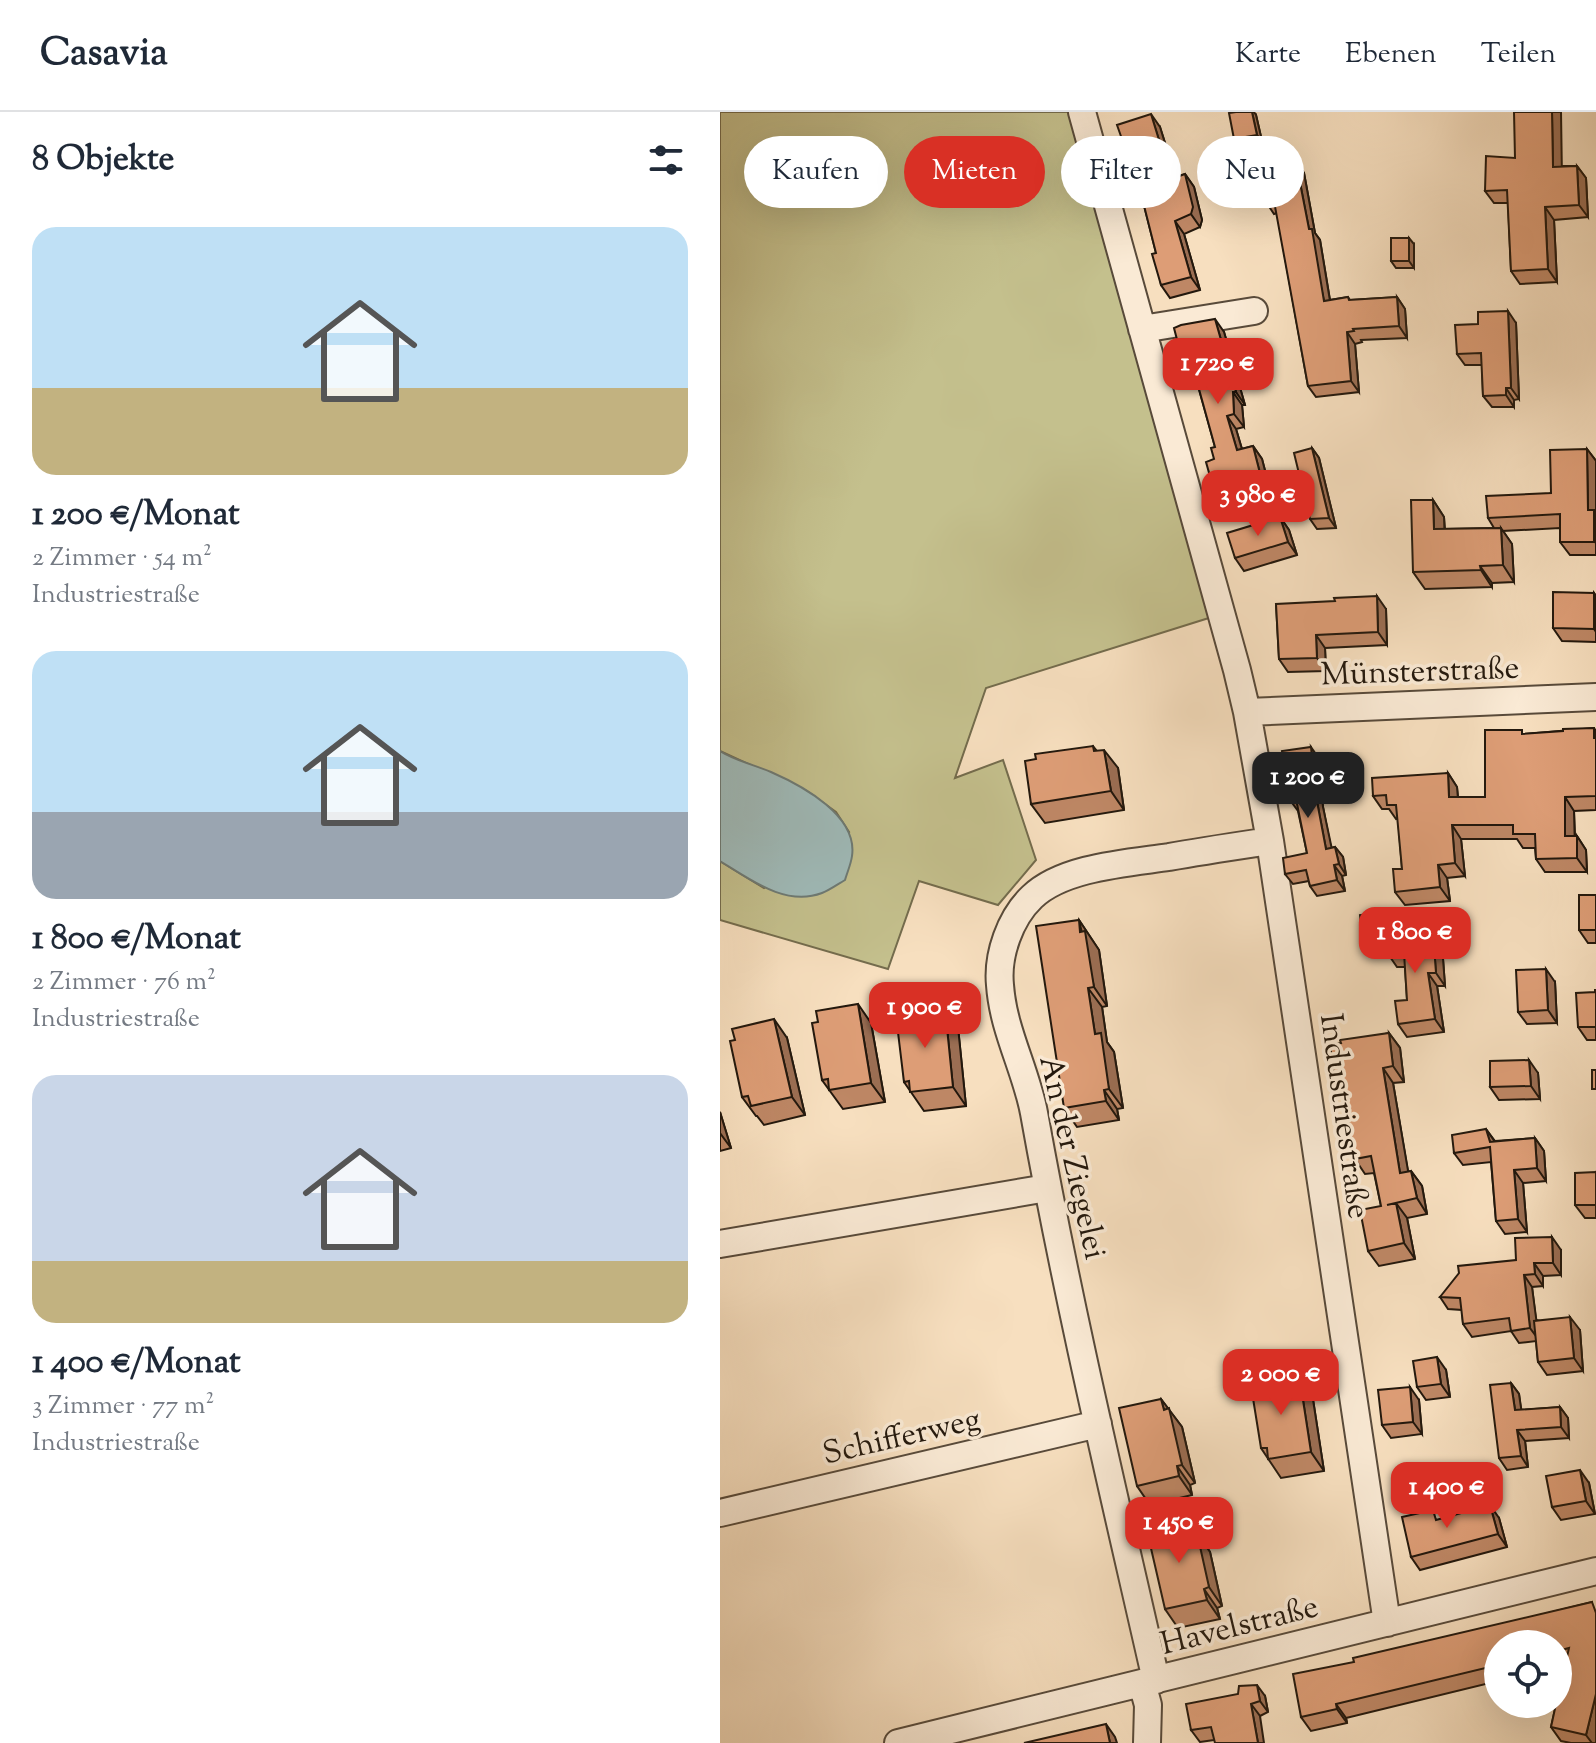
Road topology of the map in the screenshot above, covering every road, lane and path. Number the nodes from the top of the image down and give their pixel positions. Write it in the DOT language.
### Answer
graph roads {
  1 [pos="1082,112"];
  2 [pos="1254,311"];
  3 [pos="1142,329"];
  4 [pos="1596,697"];
  5 [pos="1247,712"];
  6 [pos="1270,841"];
  7 [pos="1047,1188"];
  8 [pos="720,1244"];
  9 [pos="1098,1424"];
  10 [pos="720,1513"];
  11 [pos="1596,1571"];
  12 [pos="1387,1623"];
  13 [pos="1149,1681"];
  14 [pos="898,1743"];
  15 [pos="1147,1743"];
  1 -- 3 [label="street, Industriestraße"];
  2 -- 3 [label="street"];
  3 -- 5 [label="street, Industriestraße"];
  4 -- 5 [label="street, Münsterstraße"];
  5 -- 6 [label="street, Industriestraße"];
  6 -- 7 [label="street, An der Ziegelei"];
  6 -- 12 [label="street, Industriestraße"];
  7 -- 8 [label="street"];
  7 -- 9 [label="street, An der Ziegelei"];
  9 -- 10 [label="street, Schifferweg"];
  9 -- 13 [label="street, An der Ziegelei"];
  11 -- 12 [label="street, Havelstraße"];
  12 -- 13 [label="street, Havelstraße"];
  13 -- 14 [label="street, Havelstraße"];
  13 -- 15 [label="street, An der Ziegelei"];
}
